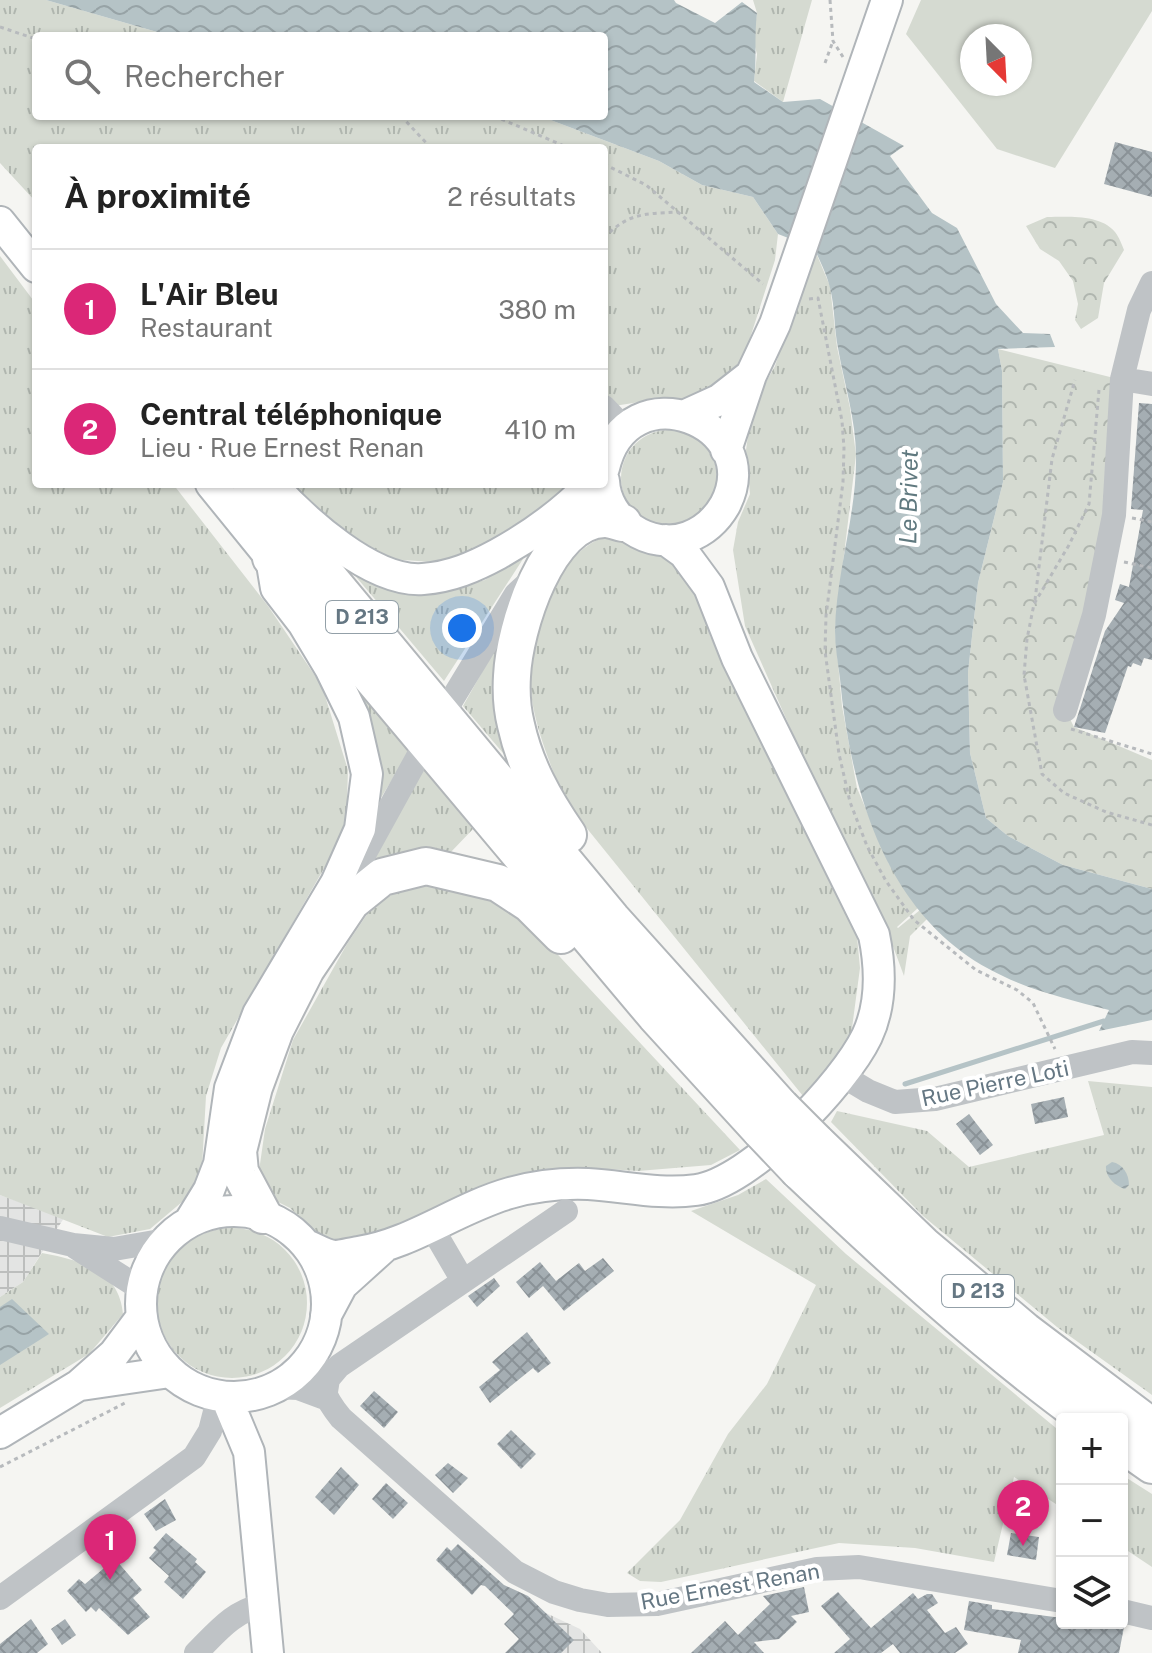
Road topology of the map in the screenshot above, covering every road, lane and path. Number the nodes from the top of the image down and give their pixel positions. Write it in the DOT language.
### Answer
graph roads {
  1 [pos="830,0"];
  2 [pos="887,0"];
  3 [pos="0,27"];
  4 [pos="32,38"];
  5 [pos="833,41"];
  6 [pos="825,63"];
  7 [pos="858,83"];
  8 [pos="405,120"];
  9 [pos="503,120"];
  10 [pos="427,144"];
  11 [pos="560,144"];
  12 [pos="608,166"];
  13 [pos="0,202"];
  14 [pos="677,212"];
  15 [pos="0,222"];
  16 [pos="32,233"];
  17 [pos="608,234"];
  18 [pos="32,262"];
  19 [pos="1152,283"];
  20 [pos="785,296"];
  21 [pos="818,298"];
  22 [pos="751,375"];
  23 [pos="1122,379"];
  24 [pos="1075,380"];
  25 [pos="1152,384"];
  26 [pos="686,415"];
  27 [pos="614,418"];
  28 [pos="726,450"];
  29 [pos="608,457"];
  30 [pos="214,488"];
  31 [pos="254,488"];
  32 [pos="275,488"];
  33 [pos="587,488"];
  34 [pos="606,488"];
  35 [pos="720,513"];
  36 [pos="623,523"];
  37 [pos="666,540"];
  38 [pos="271,558"];
  39 [pos="1105,558"];
  40 [pos="1152,568"];
  41 [pos="543,570"];
  42 [pos="709,587"];
  43 [pos="1034,604"];
  44 [pos="1065,710"];
  45 [pos="434,729"];
  46 [pos="1152,754"];
  47 [pos="336,883"];
  48 [pos="667,1005"];
  49 [pos="1053,1044"];
  50 [pos="1152,1053"];
  51 [pos="843,1076"];
  52 [pos="807,1156"];
  53 [pos="566,1211"];
  54 [pos="263,1215"];
  55 [pos="190,1221"];
  56 [pos="431,1226"];
  57 [pos="0,1228"];
  58 [pos="166,1240"];
  59 [pos="73,1245"];
  60 [pos="306,1245"];
  61 [pos="383,1248"];
  62 [pos="463,1281"];
  63 [pos="141,1304"];
  64 [pos="326,1315"];
  65 [pos="315,1349"];
  66 [pos="170,1372"];
  67 [pos="79,1385"];
  68 [pos="271,1389"];
  69 [pos="223,1396"];
  70 [pos="137,1398"];
  71 [pos="325,1398"];
  72 [pos="1079,1413"];
  73 [pos="1152,1427"];
  74 [pos="0,1433"];
  75 [pos="1128,1448"];
  76 [pos="249,1452"];
  77 [pos="1152,1465"];
  78 [pos="0,1467"];
  79 [pos="0,1598"];
  80 [pos="1056,1600"];
  81 [pos="264,1605"];
  82 [pos="1128,1612"];
  83 [pos="1152,1618"];
  84 [pos="196,1653"];
  85 [pos="268,1653"];
  1 -- 5 [label="path"];
  2 -- 7 [label="main road"];
  3 -- 4 [label="path"];
  5 -- 6 [label="path"];
  5 -- 7 [label="path"];
  7 -- 20 [label="main road"];
  8 -- 10 [label="path"];
  9 -- 11 [label="path"];
  12 -- 14 [label="path"];
  13 -- 16 [label="main road"];
  14 -- 17 [label="path"];
  14 -- 20 [label="path"];
  15 -- 18 [label="main road"];
  19 -- 23 [label="street"];
  20 -- 22 [label="main road"];
  21 -- 49 [label="path"];
  22 -- 26 [label="main road"];
  22 -- 28 [label="main road"];
  23 -- 25 [label="street"];
  23 -- 39 [label="street"];
  24 -- 43 [label="path"];
  26 -- 27 [label="main road"];
  26 -- 28 [label="main road"];
  27 -- 29 [label="main road"];
  28 -- 35 [label="main road"];
  30 -- 38 [label="main road, D 213"];
  31 -- 45 [label="highway, D 213"];
  32 -- 33 [label="main road"];
  34 -- 36 [label="main road"];
  35 -- 37 [label="main road"];
  35 -- 42 [label="main road"];
  36 -- 37 [label="main road"];
  36 -- 41 [label="highway"];
  37 -- 42 [label="main road"];
  38 -- 45 [label="highway, D 213"];
  38 -- 47 [label="main road"];
  39 -- 40 [label="path"];
  39 -- 44 [label="street"];
  41 -- 45 [label="street"];
  41 -- 48 [label="highway"];
  42 -- 51 [label="main road"];
  44 -- 46 [label="path"];
  45 -- 47 [label="street"];
  45 -- 48 [label="highway, D 213"];
  47 -- 55 [label="main road"];
  48 -- 52 [label="highway, D 213, bridge"];
  48 -- 54 [label="highway"];
  50 -- 51 [label="street, Rue Pierre Loti"];
  51 -- 56 [label="main road"];
  52 -- 72 [label="highway, D 213"];
  52 -- 73 [label="highway, D 213"];
  53 -- 62 [label="street"];
  54 -- 55 [label="main road"];
  54 -- 60 [label="main road"];
  55 -- 58 [label="main road"];
  56 -- 61 [label="main road"];
  56 -- 62 [label="street"];
  57 -- 59 [label="street"];
  58 -- 59 [label="street"];
  58 -- 63 [label="main road"];
  59 -- 63 [label="street"];
  60 -- 61 [label="main road"];
  60 -- 64 [label="main road"];
  61 -- 64 [label="main road"];
  62 -- 71 [label="street"];
  63 -- 66 [label="main road"];
  63 -- 67 [label="main road"];
  64 -- 65 [label="main road"];
  65 -- 68 [label="main road"];
  65 -- 71 [label="street, Rue Ernest Renan"];
  66 -- 67 [label="main road"];
  66 -- 69 [label="main road"];
  67 -- 74 [label="main road"];
  68 -- 69 [label="main road"];
  68 -- 71 [label="street"];
  68 -- 76 [label="main road"];
  69 -- 76 [label="main road"];
  69 -- 79 [label="street"];
  70 -- 78 [label="path"];
  71 -- 80 [label="street, Rue Ernest Renan"];
  75 -- 77 [label="highway"];
  76 -- 81 [label="main road"];
  81 -- 84 [label="street"];
  81 -- 85 [label="main road"];
  82 -- 83 [label="street"];
}
